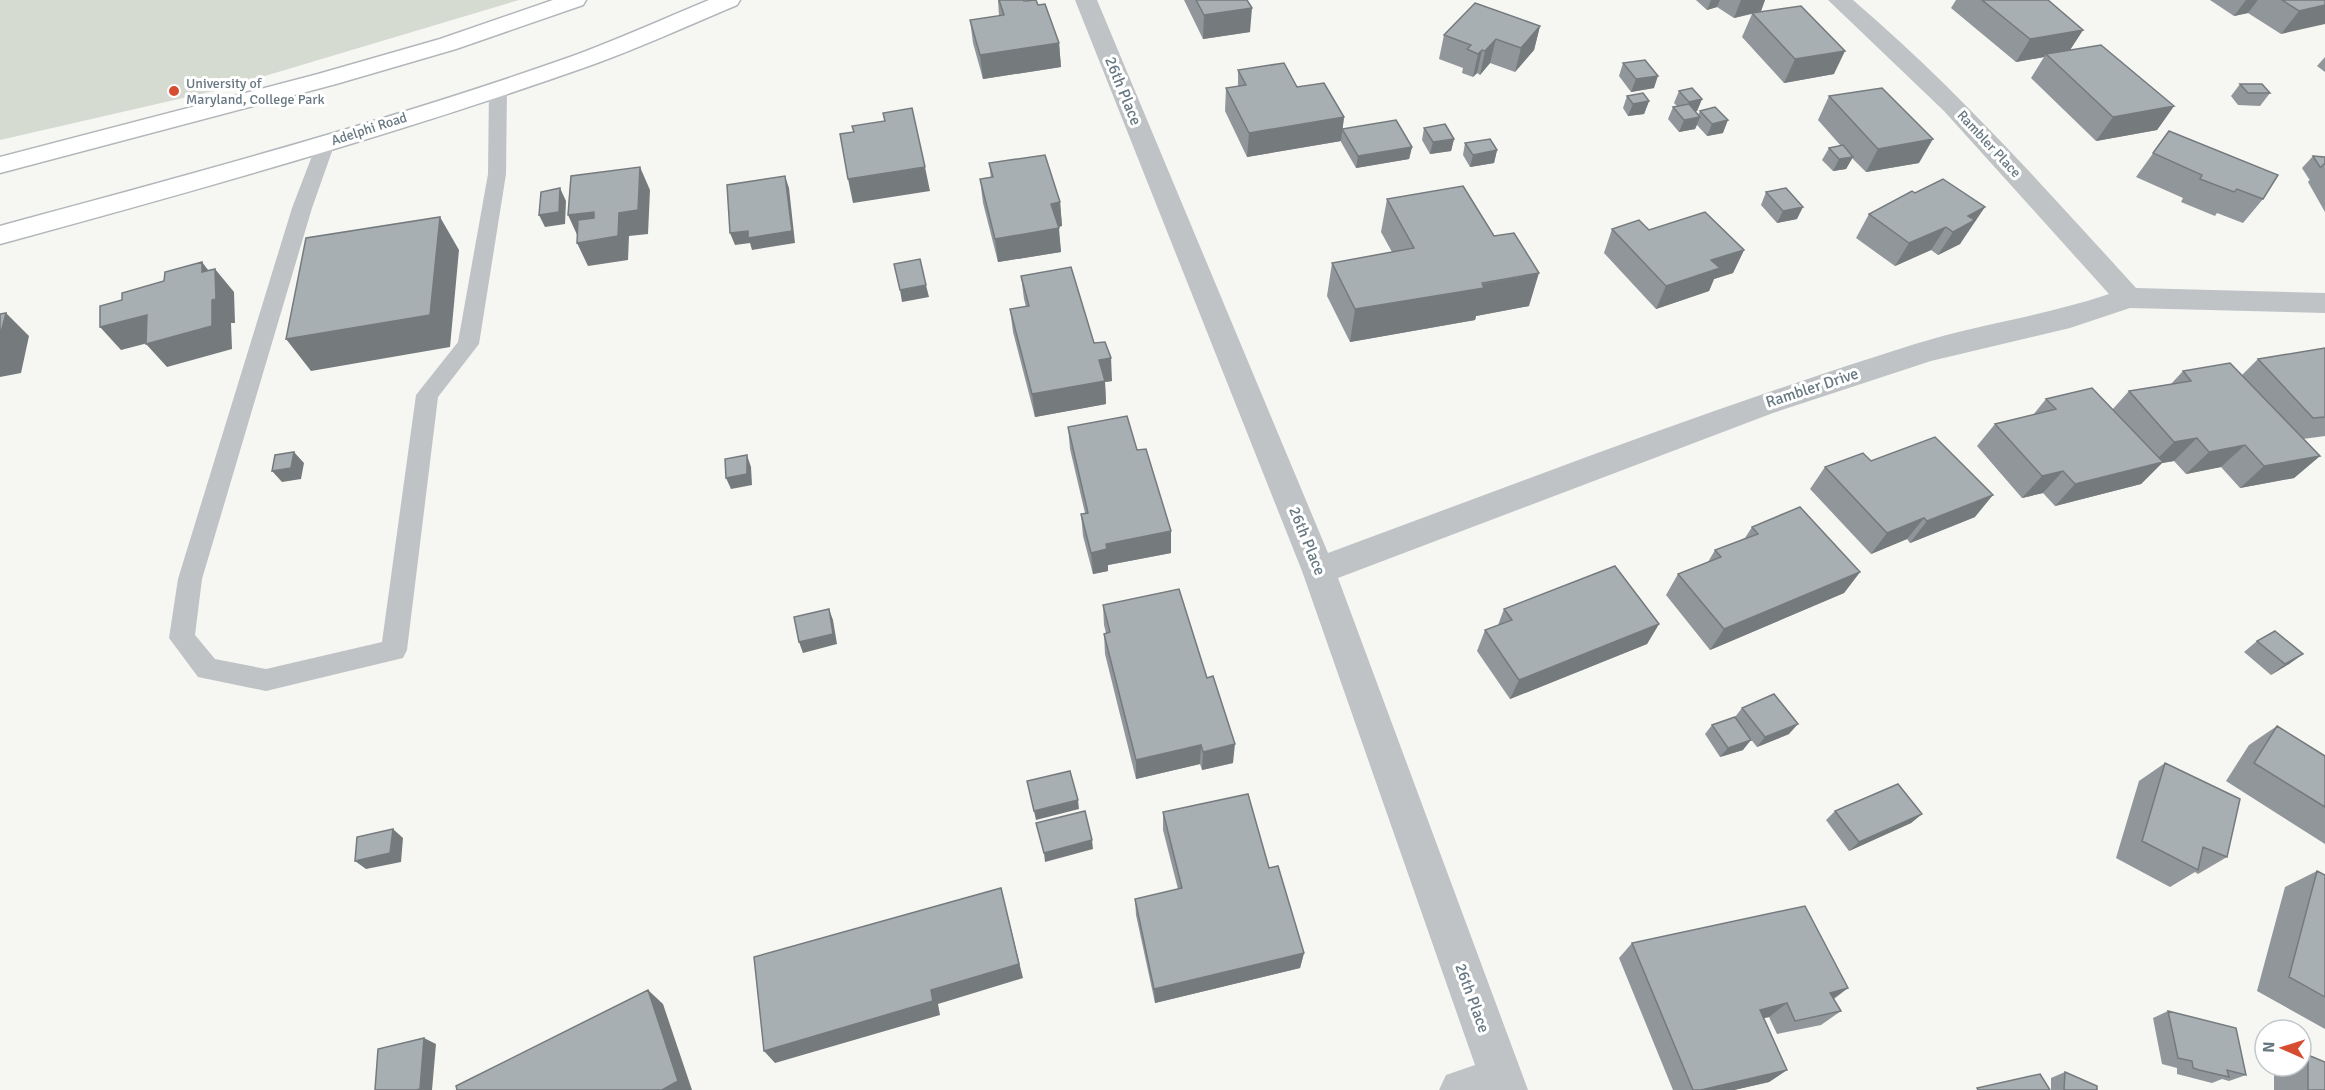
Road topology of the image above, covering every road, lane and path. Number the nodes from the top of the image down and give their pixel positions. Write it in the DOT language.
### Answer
graph roads {
  1 [pos="575,0"];
  2 [pos="729,0"];
  3 [pos="1086,0"];
  4 [pos="1839,0"];
  5 [pos="498,89"];
  6 [pos="326,143"];
  7 [pos="0,165"];
  8 [pos="0,235"];
  9 [pos="2128,298"];
  10 [pos="2325,303"];
  11 [pos="1319,571"];
  12 [pos="1504,1084"];
  13 [pos="1461,1090"];
  1 -- 7 [label="main road"];
  2 -- 5 [label="main road, Adelphi Road"];
  3 -- 11 [label="street, 26th Place"];
  4 -- 9 [label="street, Rambler Place"];
  5 -- 6 [label="main road, Adelphi Road"];
  5 -- 6 [label="lane"];
  6 -- 8 [label="main road, Adelphi Road"];
  9 -- 10 [label="street, Rambler Drive"];
  9 -- 11 [label="street, Rambler Drive"];
  11 -- 12 [label="street, 26th Place"];
  12 -- 13 [label="street"];
}
